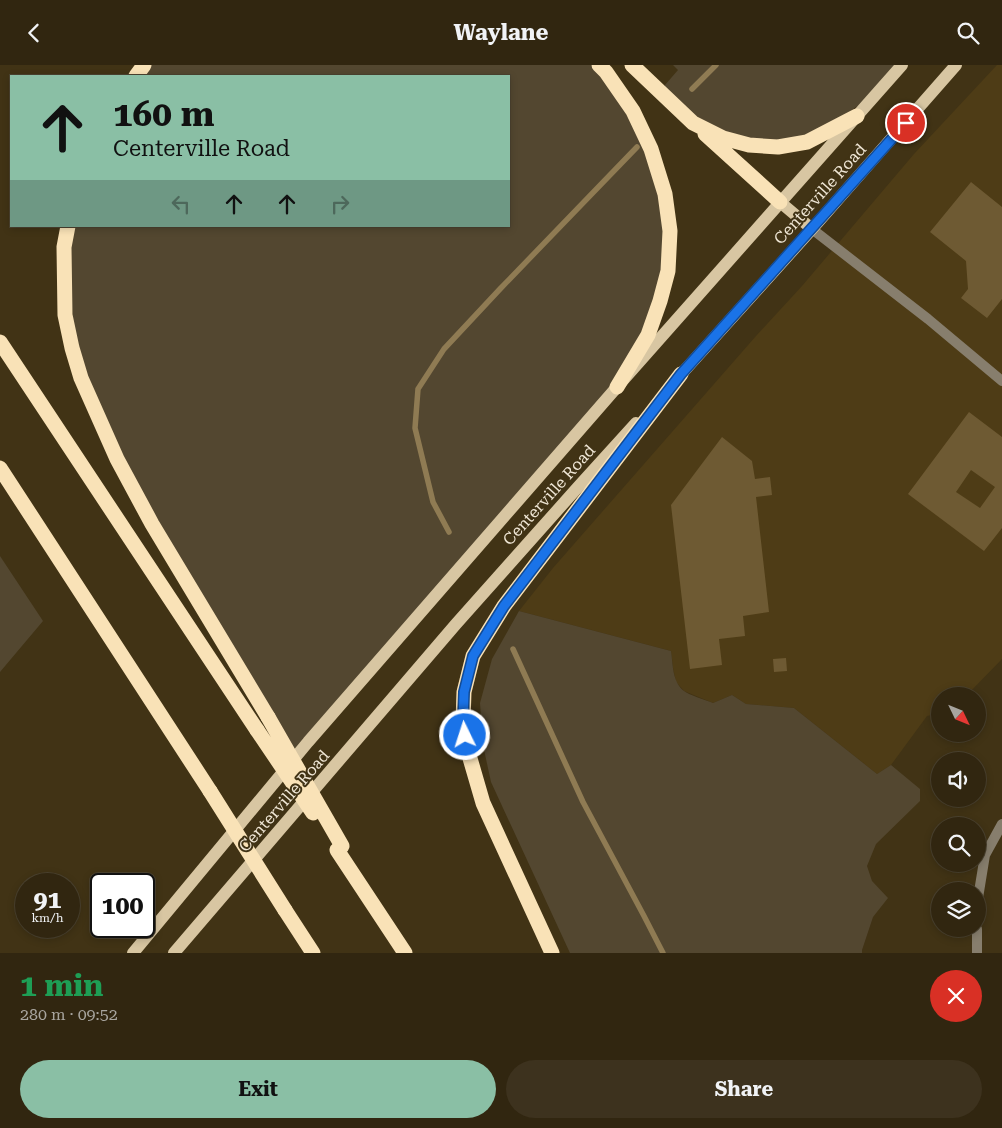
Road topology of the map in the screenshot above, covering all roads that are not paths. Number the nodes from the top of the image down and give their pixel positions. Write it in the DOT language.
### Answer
graph roads {
  1 [pos="599,65"];
  2 [pos="632,65"];
  3 [pos="902,65"];
  4 [pos="956,65"];
  5 [pos="857,116"];
  6 [pos="693,123"];
  7 [pos="780,202"];
  8 [pos="68,227"];
  9 [pos="812,229"];
  10 [pos="0,342"];
  11 [pos="681,374"];
  12 [pos="1002,381"];
  13 [pos="617,387"];
  14 [pos="0,468"];
  15 [pos="1002,825"];
  16 [pos="339,848"];
  17 [pos="980,882"];
  18 [pos="977,937"];
  19 [pos="133,953"];
  20 [pos="174,953"];
  21 [pos="313,953"];
  22 [pos="405,953"];
  23 [pos="552,953"];
  24 [pos="977,953"];
  1 -- 13 [label="highway"];
  2 -- 6 [label="highway"];
  3 -- 5 [label="main road, Centerville Road"];
  4 -- 9 [label="main road, Centerville Road"];
  5 -- 6 [label="highway"];
  5 -- 7 [label="main road, Centerville Road"];
  6 -- 7 [label="highway"];
  7 -- 9 [label="main road"];
  7 -- 13 [label="main road, Centerville Road"];
  8 -- 16 [label="highway, bridge"];
  9 -- 11 [label="main road, Centerville Road"];
  9 -- 12 [label="street"];
  10 -- 16 [label="highway, bridge"];
  11 -- 20 [label="main road, Centerville Road"];
  11 -- 23 [label="highway"];
  13 -- 19 [label="main road, Centerville Road"];
  14 -- 21 [label="highway, bridge"];
  15 -- 17 [label="street"];
  16 -- 22 [label="highway"];
  18 -- 24 [label="street"];
}
